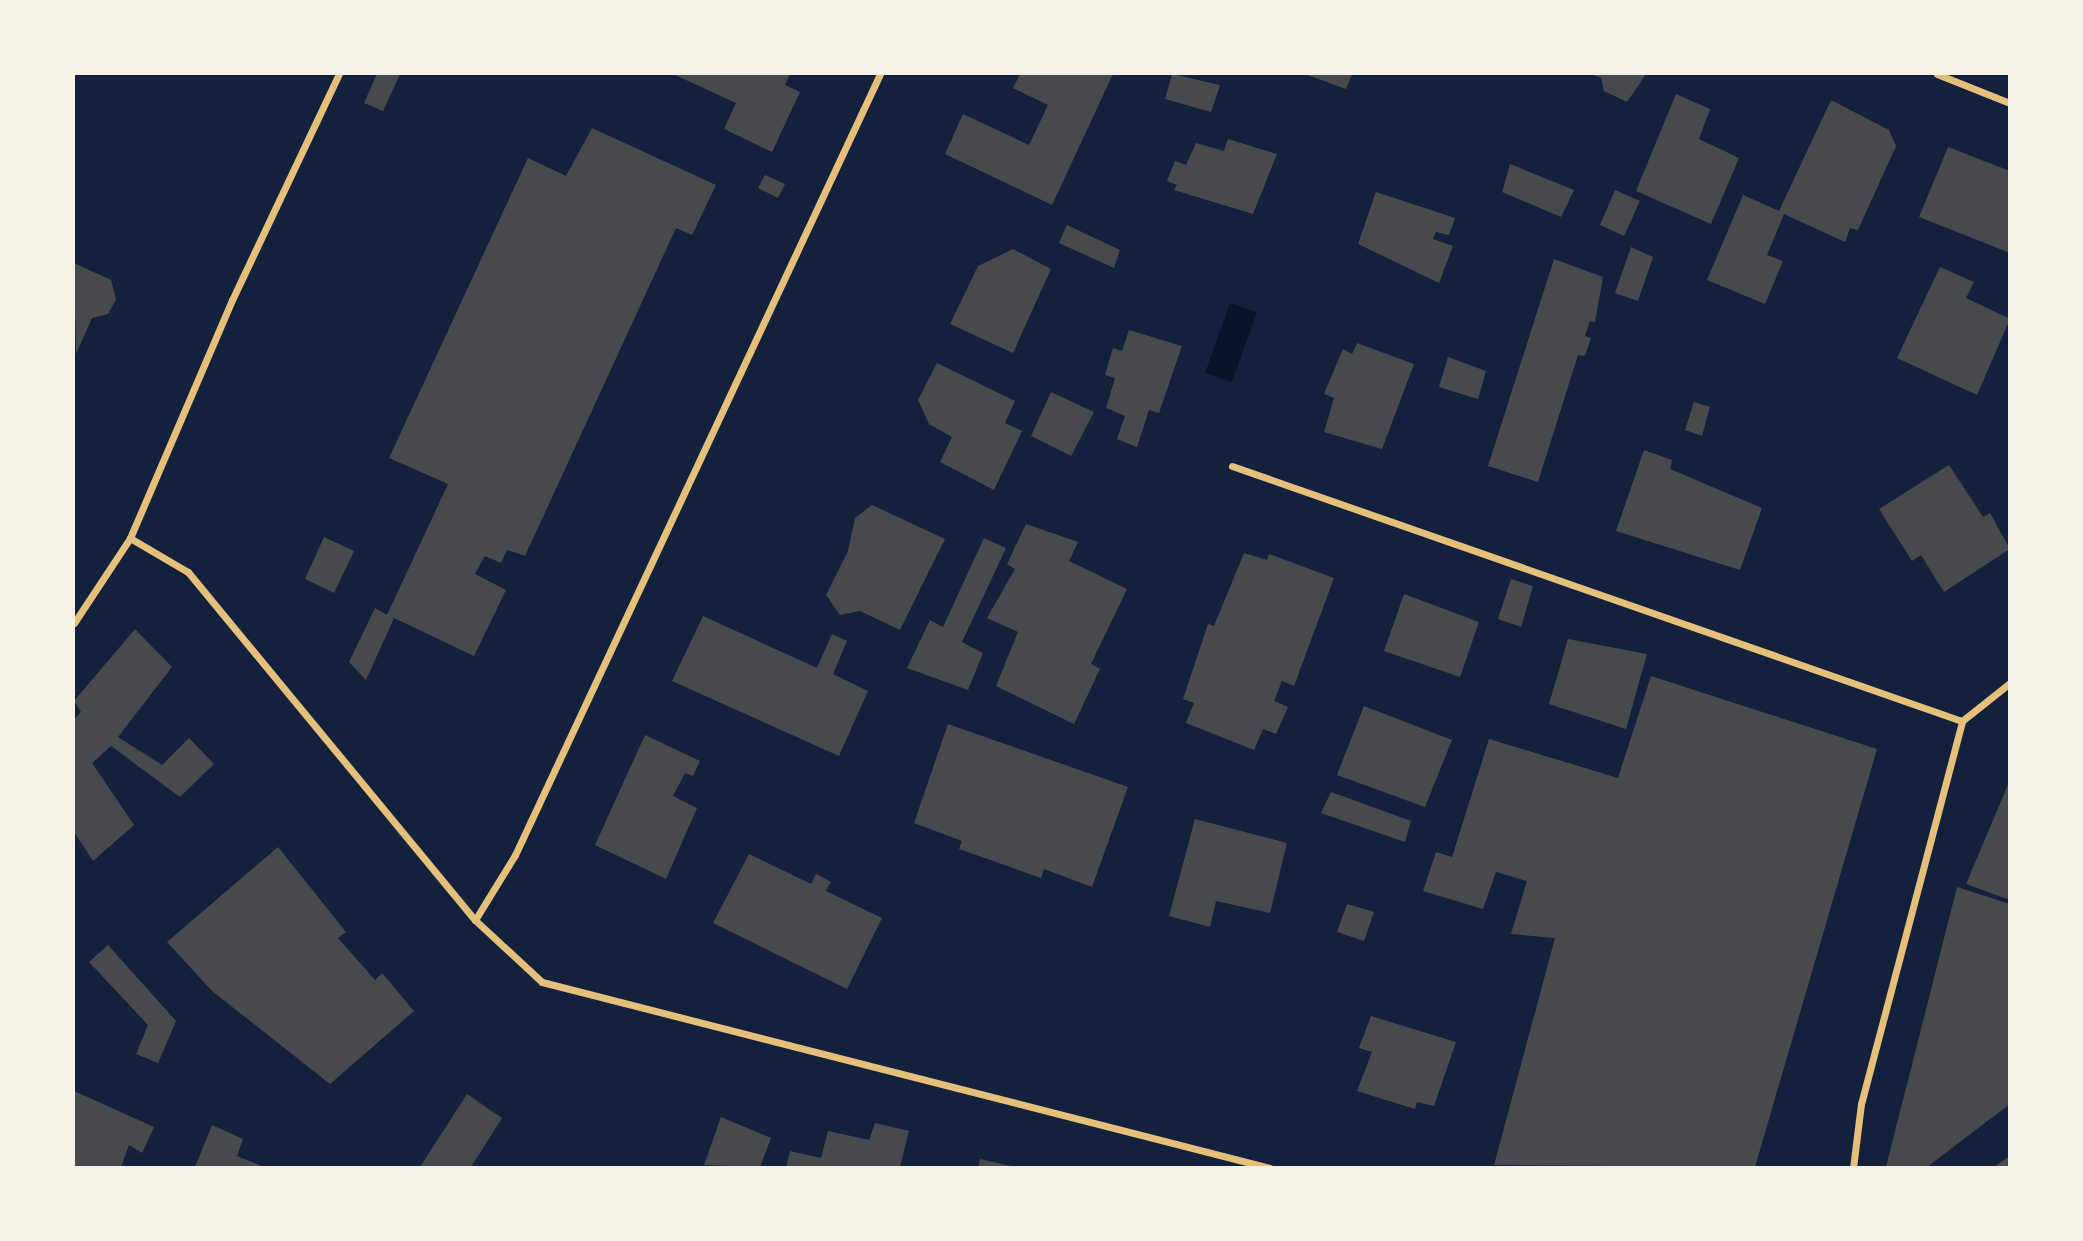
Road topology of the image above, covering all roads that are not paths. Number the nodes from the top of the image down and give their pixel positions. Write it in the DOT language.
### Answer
graph roads {
  1 [pos="340,74"];
  2 [pos="880,74"];
  3 [pos="1937,74"];
  4 [pos="2010,103"];
  5 [pos="1232,467"];
  6 [pos="130,538"];
  7 [pos="74,623"];
  8 [pos="2010,683"];
  9 [pos="1962,721"];
  10 [pos="475,920"];
  11 [pos="1270,1167"];
  12 [pos="1853,1167"];
  1 -- 6 [label="street"];
  2 -- 10 [label="street"];
  3 -- 4 [label="street"];
  5 -- 9 [label="street"];
  6 -- 7 [label="street"];
  6 -- 10 [label="street"];
  8 -- 9 [label="street"];
  9 -- 12 [label="street"];
  10 -- 11 [label="street"];
}
